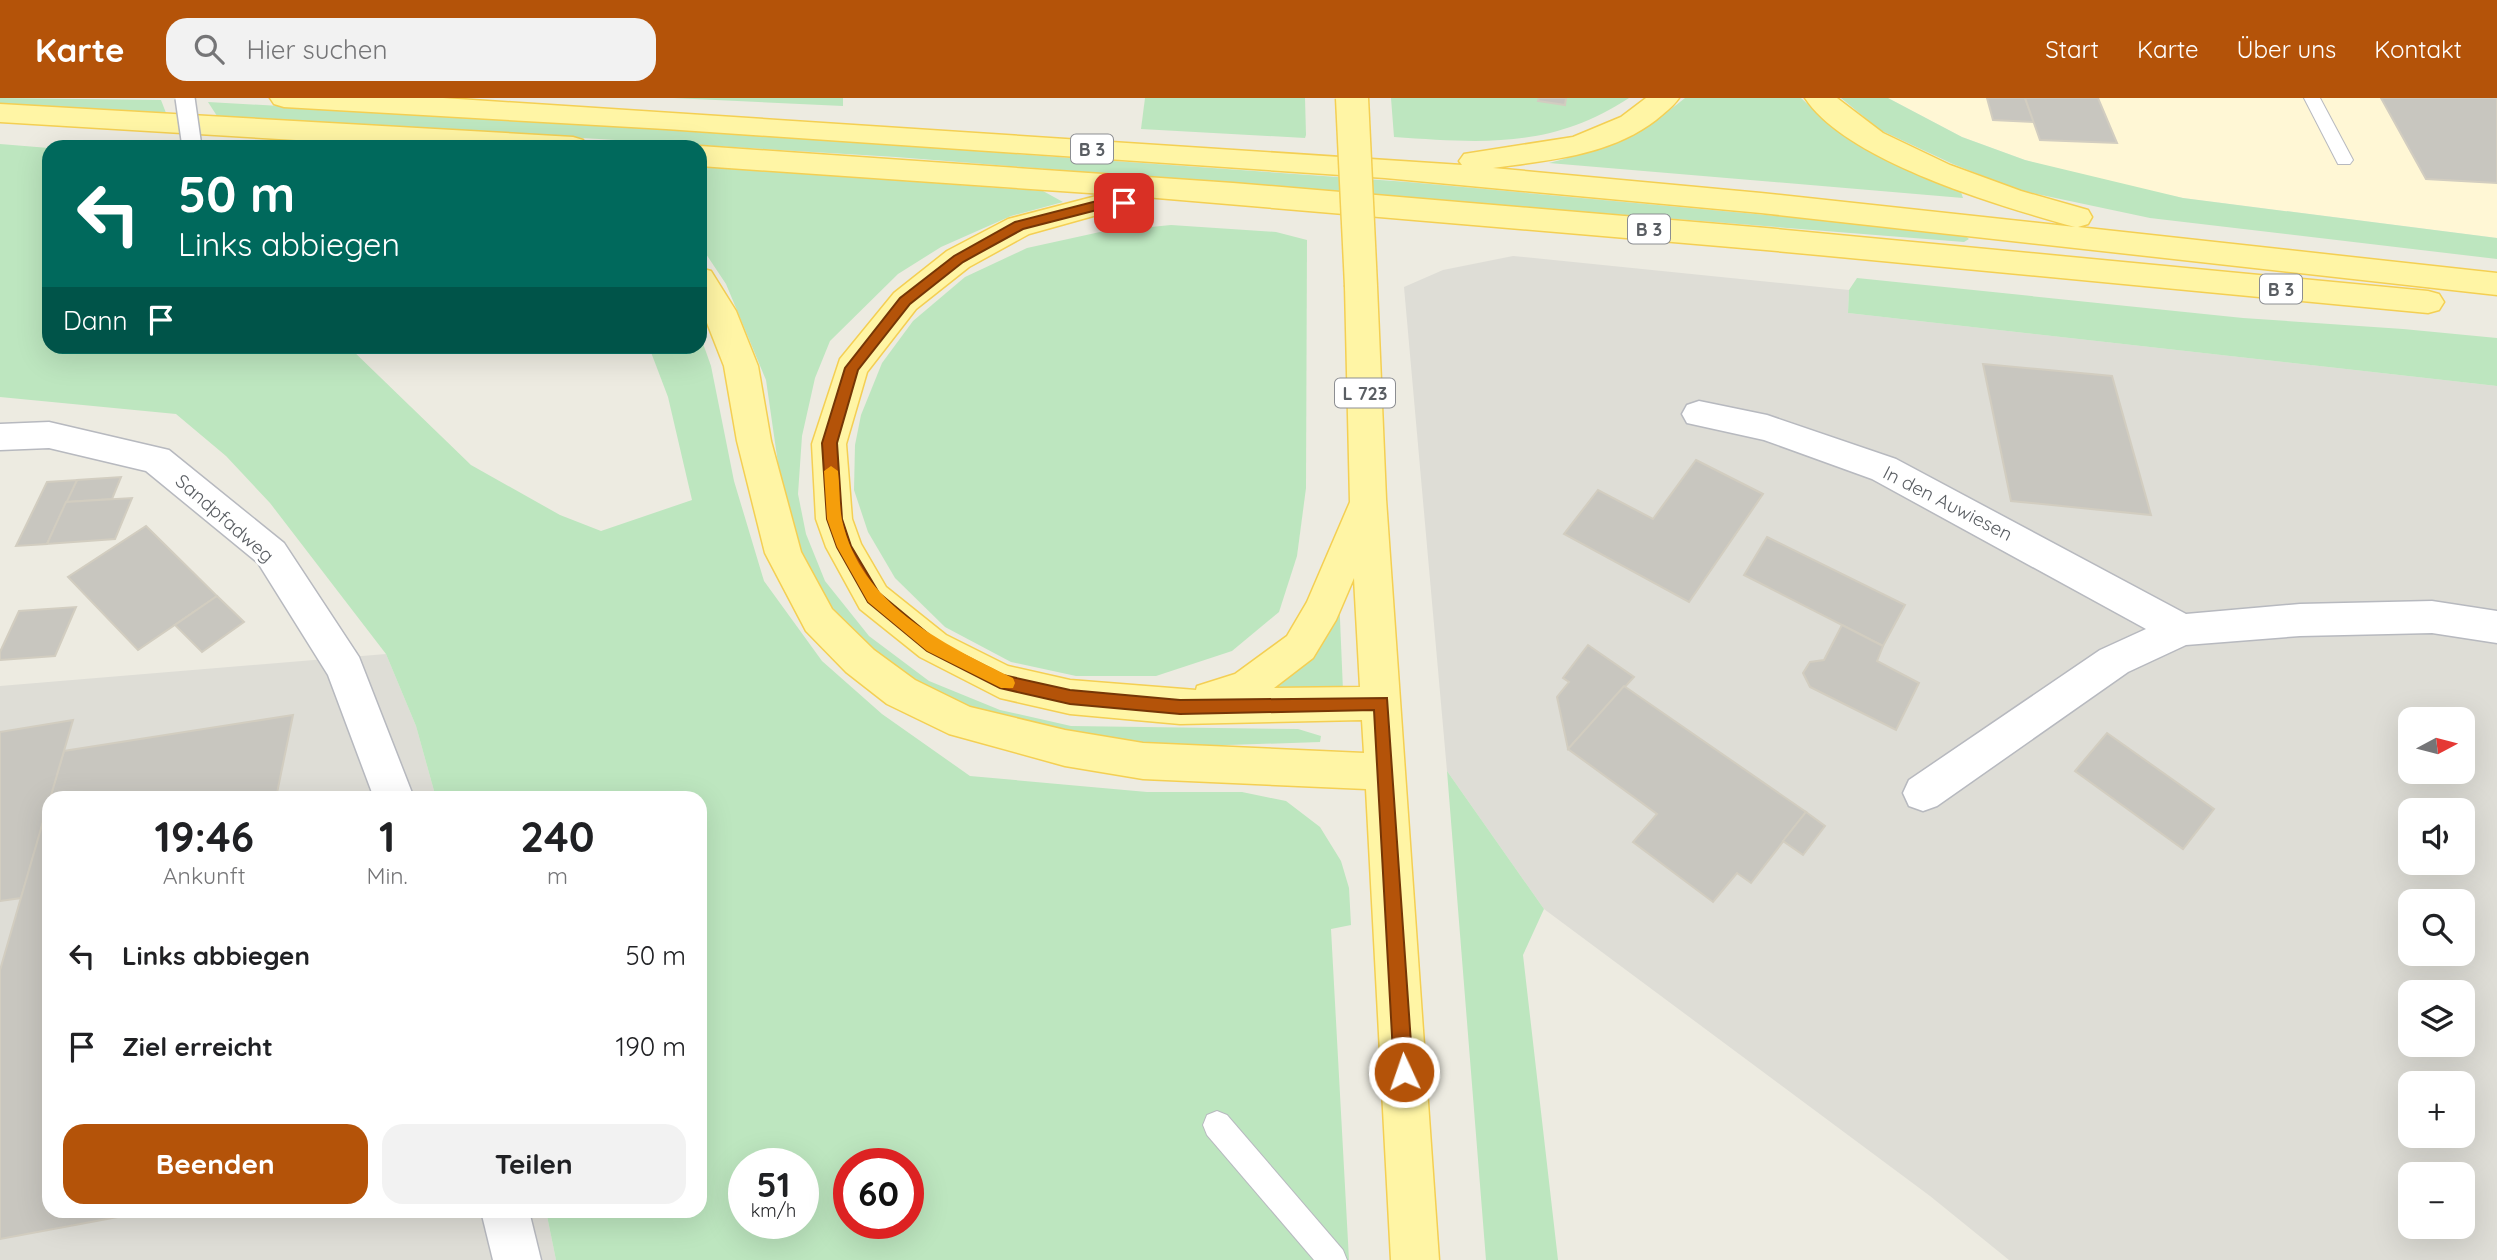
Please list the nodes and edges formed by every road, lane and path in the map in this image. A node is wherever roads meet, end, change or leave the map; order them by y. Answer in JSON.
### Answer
{"nodes":[{"id":1,"x":185,"y":98,"type":"edge"},
{"id":2,"x":285,"y":98,"type":"edge"},
{"id":3,"x":1352,"y":98,"type":"edge"},
{"id":4,"x":1665,"y":98,"type":"edge"},
{"id":5,"x":1819,"y":98,"type":"edge"},
{"id":6,"x":2312,"y":98,"type":"edge"},
{"id":7,"x":0,"y":113,"type":"edge"},
{"id":8,"x":370,"y":133,"type":"junction"},
{"id":9,"x":191,"y":140,"type":"edge"},
{"id":10,"x":402,"y":140,"type":"edge"},
{"id":11,"x":472,"y":140,"type":"edge"},
{"id":12,"x":707,"y":156,"type":"edge"},
{"id":13,"x":2344,"y":160,"type":"dead end"},
{"id":14,"x":1385,"y":168,"type":"junction"},
{"id":15,"x":1233,"y":193,"type":"junction"},
{"id":16,"x":2154,"y":245,"type":"junction"},
{"id":17,"x":2497,"y":284,"type":"edge"},
{"id":18,"x":707,"y":290,"type":"edge"},
{"id":19,"x":2497,"y":309,"type":"edge"},
{"id":20,"x":1699,"y":414,"type":"dead end"},
{"id":21,"x":0,"y":437,"type":"edge"},
{"id":22,"x":1368,"y":499,"type":"junction"},
{"id":23,"x":2497,"y":627,"type":"edge"},
{"id":24,"x":2182,"y":630,"type":"junction"},
{"id":25,"x":1381,"y":703,"type":"junction"},
{"id":26,"x":1180,"y":707,"type":"junction"},
{"id":27,"x":1385,"y":772,"type":"junction"},
{"id":28,"x":391,"y":791,"type":"edge"},
{"id":29,"x":1923,"y":793,"type":"dead end"},
{"id":30,"x":1217,"y":1125,"type":"dead end"},
{"id":31,"x":507,"y":1218,"type":"edge"},
{"id":32,"x":517,"y":1260,"type":"edge"},
{"id":33,"x":1333,"y":1260,"type":"edge"},
{"id":34,"x":1415,"y":1260,"type":"edge"}],
"edges":[{"from":1,"to":9,"type":"lane","bridge":true},
{"from":2,"to":14,"type":"main road","number":"B 3"},
{"from":3,"to":22,"type":"main road","number":"L 723","bridge":true},
{"from":4,"to":14,"type":"main road"},
{"from":5,"to":16,"type":"main road"},
{"from":6,"to":13,"type":"lane"},
{"from":7,"to":8,"type":"main road"},
{"from":8,"to":10,"type":"main road"},
{"from":8,"to":11,"type":"main road"},
{"from":12,"to":15,"type":"main road","number":"B 3"},
{"from":14,"to":16,"type":"main road","number":"B 3"},
{"from":15,"to":19,"type":"main road","number":"B 3"},
{"from":15,"to":26,"type":"main road"},
{"from":16,"to":17,"type":"main road","number":"B 3"},
{"from":18,"to":27,"type":"main road"},
{"from":20,"to":24,"type":"street","name":"In den Auwiesen"},
{"from":21,"to":28,"type":"street","name":"Sandpfadweg"},
{"from":22,"to":25,"type":"main road","number":"L 723"},
{"from":22,"to":26,"type":"main road"},
{"from":23,"to":24,"type":"street"},
{"from":24,"to":29,"type":"street"},
{"from":25,"to":26,"type":"main road"},
{"from":25,"to":27,"type":"main road","number":"L 723"},
{"from":27,"to":34,"type":"main road","number":"L 723"},
{"from":30,"to":33,"type":"lane"},
{"from":31,"to":32,"type":"street"}]}
